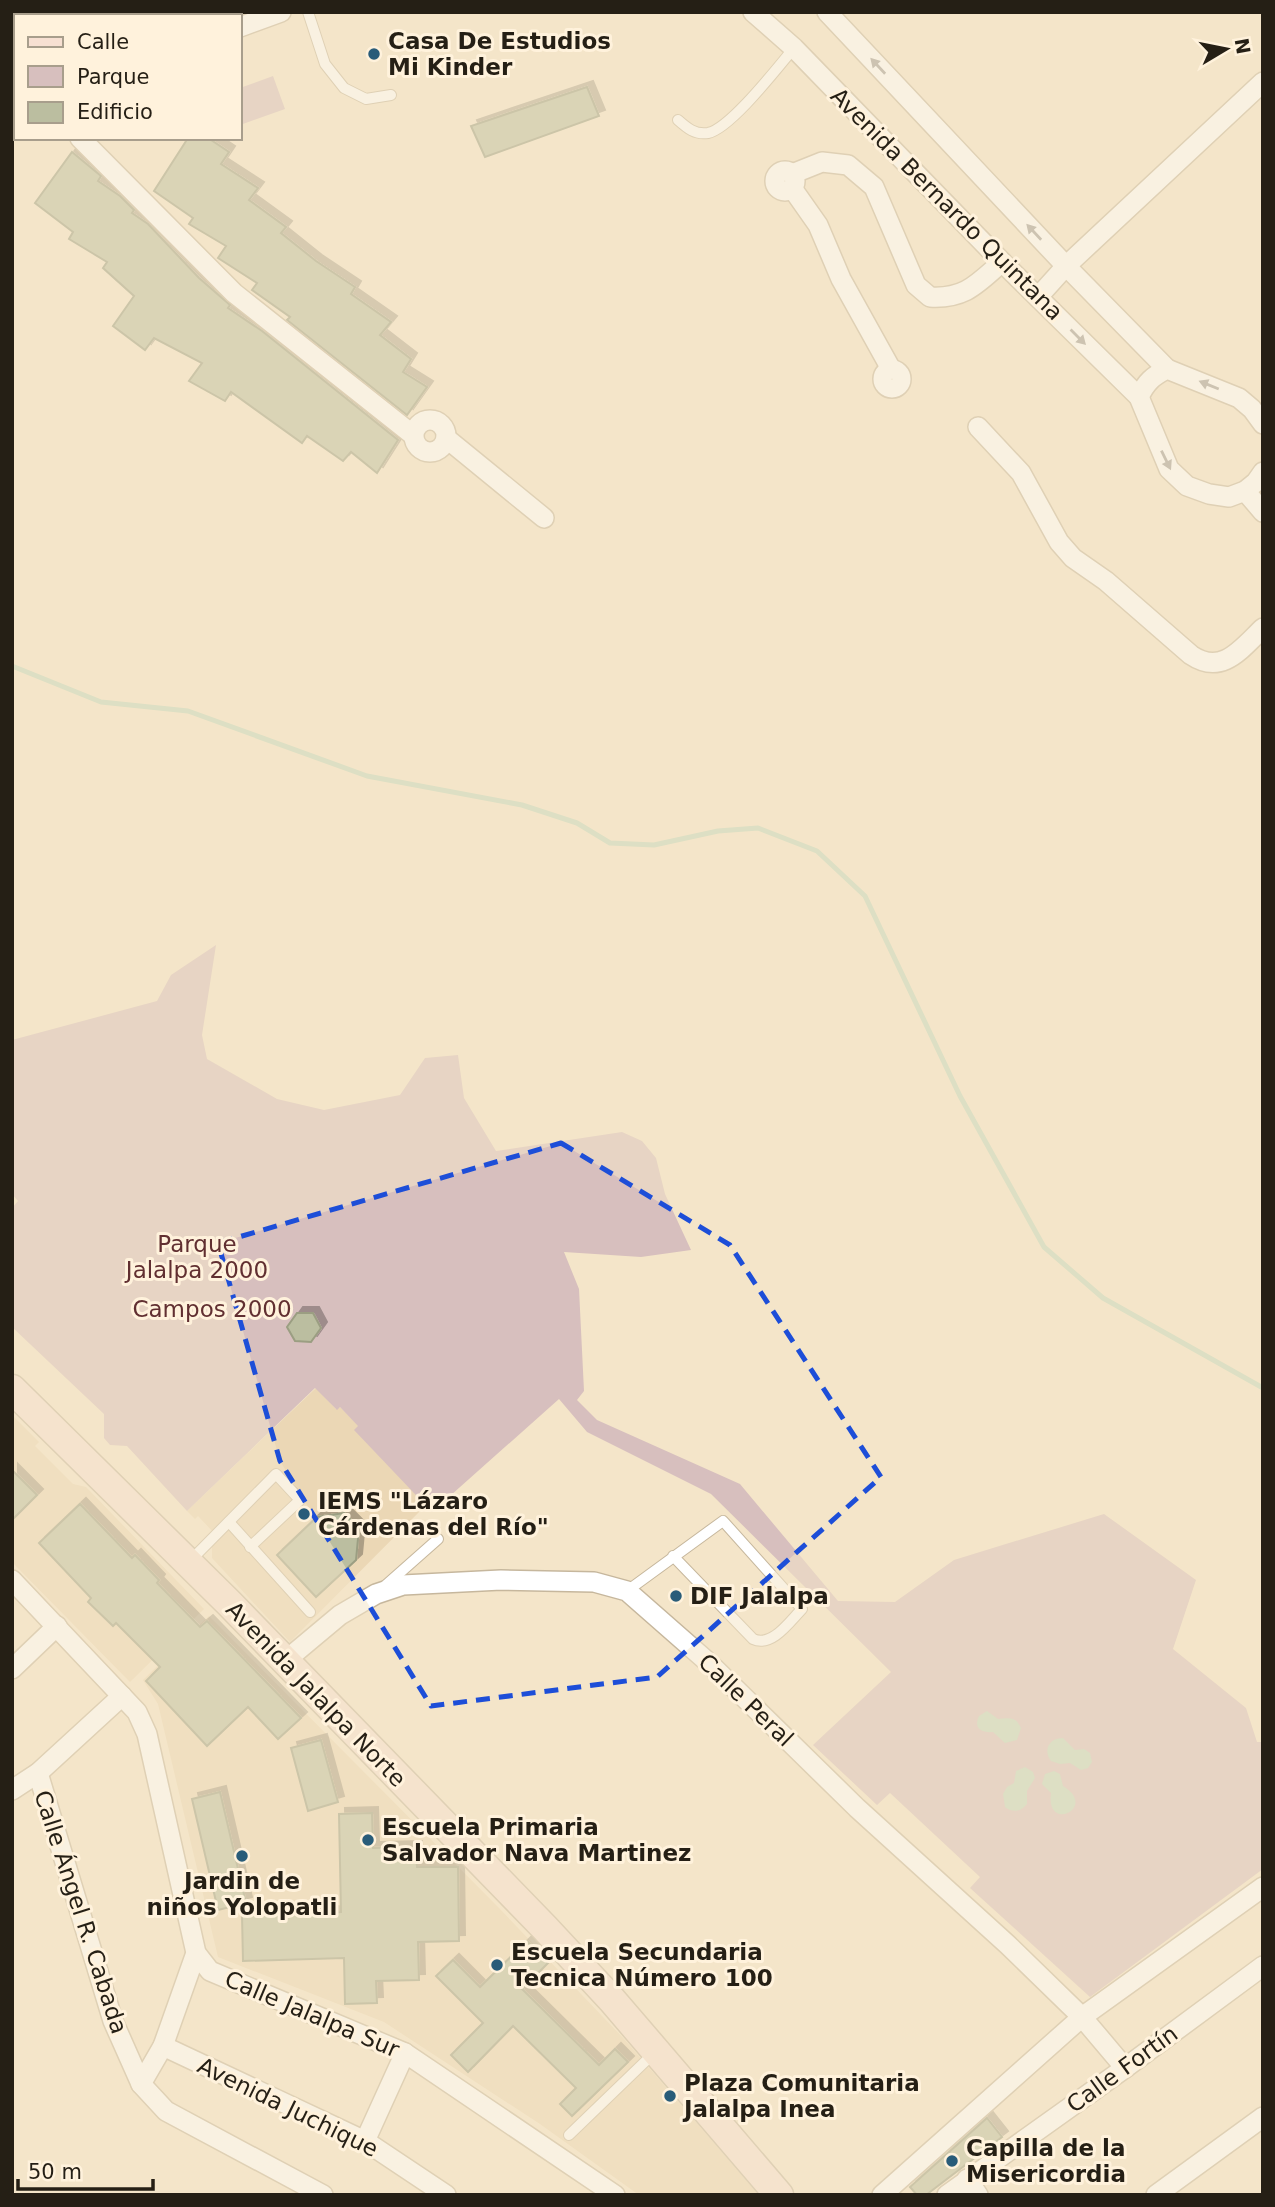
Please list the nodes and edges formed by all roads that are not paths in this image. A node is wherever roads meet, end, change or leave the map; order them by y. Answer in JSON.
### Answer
{"nodes":[{"id":1,"x":281,"y":12,"type":"edge"},
{"id":2,"x":308,"y":12,"type":"edge"},
{"id":3,"x":753,"y":12,"type":"edge"},
{"id":4,"x":827,"y":12,"type":"edge"},
{"id":5,"x":242,"y":26,"type":"edge"},
{"id":6,"x":794,"y":48,"type":"junction"},
{"id":7,"x":1263,"y":82,"type":"edge"},
{"id":8,"x":391,"y":95,"type":"dead end"},
{"id":9,"x":678,"y":120,"type":"dead end"},
{"id":10,"x":82,"y":140,"type":"edge"},
{"id":11,"x":1002,"y":262,"type":"junction"},
{"id":12,"x":1066,"y":266,"type":"junction"},
{"id":13,"x":1038,"y":297,"type":"junction"},
{"id":14,"x":891,"y":369,"type":"dead end"},
{"id":15,"x":1167,"y":369,"type":"junction"},
{"id":16,"x":1139,"y":397,"type":"junction"},
{"id":17,"x":1263,"y":424,"type":"edge"},
{"id":18,"x":978,"y":427,"type":"dead end"},
{"id":19,"x":1263,"y":472,"type":"edge"},
{"id":20,"x":1245,"y":491,"type":"junction"},
{"id":21,"x":1263,"y":512,"type":"edge"},
{"id":22,"x":544,"y":518,"type":"dead end"},
{"id":23,"x":1263,"y":628,"type":"edge"},
{"id":24,"x":12,"y":1389,"type":"edge"},
{"id":25,"x":229,"y":1522,"type":"junction"},
{"id":26,"x":438,"y":1539,"type":"dead end"},
{"id":27,"x":250,"y":1547,"type":"junction"},
{"id":28,"x":673,"y":1556,"type":"junction"},
{"id":29,"x":189,"y":1563,"type":"junction"},
{"id":30,"x":12,"y":1580,"type":"edge"},
{"id":31,"x":627,"y":1591,"type":"junction"},
{"id":32,"x":376,"y":1594,"type":"junction"},
{"id":33,"x":310,"y":1612,"type":"dead end"},
{"id":34,"x":57,"y":1626,"type":"junction"},
{"id":35,"x":285,"y":1661,"type":"junction"},
{"id":36,"x":12,"y":1669,"type":"edge"},
{"id":37,"x":122,"y":1696,"type":"junction"},
{"id":38,"x":38,"y":1773,"type":"junction"},
{"id":39,"x":12,"y":1790,"type":"edge"},
{"id":40,"x":1263,"y":1887,"type":"edge"},
{"id":41,"x":196,"y":1953,"type":"junction"},
{"id":42,"x":1263,"y":1966,"type":"edge"},
{"id":43,"x":1082,"y":2017,"type":"junction"},
{"id":44,"x":163,"y":2046,"type":"junction"},
{"id":45,"x":656,"y":2052,"type":"junction"},
{"id":46,"x":405,"y":2053,"type":"junction"},
{"id":47,"x":1125,"y":2068,"type":"junction"},
{"id":48,"x":141,"y":2084,"type":"junction"},
{"id":49,"x":1263,"y":2118,"type":"edge"},
{"id":50,"x":569,"y":2135,"type":"dead end"},
{"id":51,"x":365,"y":2141,"type":"junction"},
{"id":52,"x":973,"y":2187,"type":"edge"},
{"id":53,"x":323,"y":2195,"type":"edge"},
{"id":54,"x":446,"y":2195,"type":"edge"},
{"id":55,"x":615,"y":2195,"type":"edge"},
{"id":56,"x":779,"y":2195,"type":"edge"},
{"id":57,"x":882,"y":2195,"type":"edge"},
{"id":58,"x":947,"y":2195,"type":"edge"},
{"id":59,"x":1156,"y":2195,"type":"edge"}],
"edges":[{"from":1,"to":5,"type":"street"},
{"from":2,"to":8,"type":"lane"},
{"from":3,"to":6,"type":"street","name":"Avenida Bernardo Quintana"},
{"from":12,"to":4,"type":"street","name":"Avenida Bernardo Quintana","one_way":true},
{"from":6,"to":9,"type":"lane"},
{"from":6,"to":11,"type":"street","name":"Avenida Bernardo Quintana"},
{"from":7,"to":12,"type":"street"},
{"from":10,"to":22,"type":"street"},
{"from":11,"to":13,"type":"street","name":"Avenida Bernardo Quintana"},
{"from":11,"to":14,"type":"street"},
{"from":12,"to":13,"type":"street"},
{"from":12,"to":15,"type":"street","name":"Avenida Bernardo Quintana"},
{"from":13,"to":16,"type":"street","name":"Avenida Bernardo Quintana","one_way":true},
{"from":15,"to":16,"type":"street"},
{"from":17,"to":15,"type":"street","name":"Avenida Bernardo Quintana","one_way":true},
{"from":16,"to":20,"type":"street","name":"Avenida Bernardo Quintana","one_way":true},
{"from":18,"to":23,"type":"street"},
{"from":19,"to":20,"type":"street"},
{"from":20,"to":21,"type":"street"},
{"from":24,"to":29,"type":"street","name":"Avenida Jalalpa Norte"},
{"from":25,"to":27,"type":"lane"},
{"from":25,"to":27,"type":"lane"},
{"from":25,"to":29,"type":"lane"},
{"from":26,"to":32,"type":"lane"},
{"from":27,"to":33,"type":"lane"},
{"from":28,"to":28,"type":"lane"},
{"from":28,"to":31,"type":"lane"},
{"from":29,"to":35,"type":"street","name":"Avenida Jalalpa Norte"},
{"from":30,"to":34,"type":"street"},
{"from":31,"to":32,"type":"street","name":"Calle Peral"},
{"from":31,"to":43,"type":"street","name":"Calle Peral"},
{"from":32,"to":35,"type":"street","name":"Calle Peral"},
{"from":34,"to":36,"type":"street"},
{"from":34,"to":37,"type":"street"},
{"from":35,"to":45,"type":"street","name":"Avenida Jalalpa Norte"},
{"from":37,"to":38,"type":"street"},
{"from":37,"to":41,"type":"street"},
{"from":38,"to":39,"type":"street"},
{"from":38,"to":48,"type":"street","name":"Calle Ángel R. Cabada"},
{"from":40,"to":43,"type":"street"},
{"from":41,"to":44,"type":"street"},
{"from":41,"to":46,"type":"street","name":"Calle Jalalpa Sur"},
{"from":42,"to":47,"type":"street","name":"Calle Fortín"},
{"from":43,"to":47,"type":"street","name":"Calle Peral"},
{"from":43,"to":57,"type":"street"},
{"from":44,"to":48,"type":"street"},
{"from":44,"to":51,"type":"street","name":"Avenida Juchique"},
{"from":45,"to":50,"type":"lane"},
{"from":45,"to":56,"type":"street","name":"Avenida Jalalpa Norte"},
{"from":46,"to":51,"type":"street"},
{"from":46,"to":55,"type":"street","name":"Calle Jalalpa Sur"},
{"from":47,"to":52,"type":"street","name":"Calle Fortín"},
{"from":48,"to":53,"type":"street","name":"Calle Ángel R. Cabada"},
{"from":49,"to":59,"type":"street"},
{"from":51,"to":54,"type":"street","name":"Avenida Juchique"},
{"from":52,"to":58,"type":"street","name":"Calle Fortín"}]}
